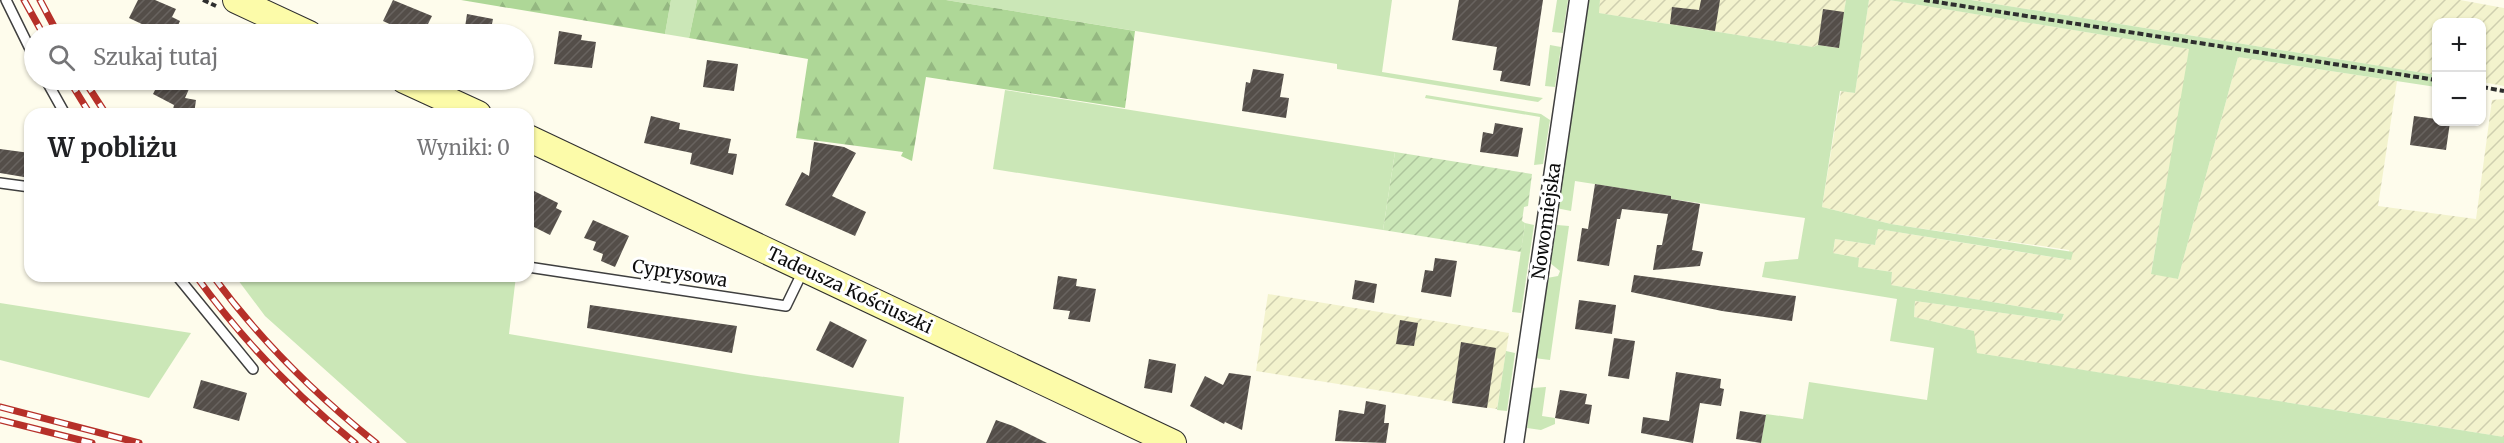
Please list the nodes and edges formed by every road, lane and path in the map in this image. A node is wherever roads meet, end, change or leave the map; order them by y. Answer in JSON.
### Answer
{"nodes":[{"id":1,"x":6,"y":0,"type":"edge"},
{"id":2,"x":236,"y":0,"type":"edge"},
{"id":3,"x":1579,"y":0,"type":"edge"},
{"id":4,"x":1924,"y":0,"type":"edge"},
{"id":5,"x":288,"y":24,"type":"edge"},
{"id":6,"x":24,"y":37,"type":"edge"},
{"id":7,"x":2432,"y":79,"type":"edge"},
{"id":8,"x":2486,"y":88,"type":"edge"},
{"id":9,"x":52,"y":90,"type":"edge"},
{"id":10,"x":426,"y":90,"type":"edge"},
{"id":11,"x":2504,"y":91,"type":"edge"},
{"id":12,"x":62,"y":108,"type":"edge"},
{"id":13,"x":464,"y":108,"type":"edge"},
{"id":14,"x":534,"y":141,"type":"edge"},
{"id":15,"x":0,"y":183,"type":"edge"},
{"id":16,"x":24,"y":186,"type":"edge"},
{"id":17,"x":534,"y":268,"type":"edge"},
{"id":18,"x":804,"y":268,"type":"junction"},
{"id":19,"x":182,"y":282,"type":"edge"},
{"id":20,"x":253,"y":369,"type":"dead end"},
{"id":21,"x":1173,"y":443,"type":"edge"},
{"id":22,"x":1514,"y":443,"type":"edge"}],
"edges":[{"from":1,"to":6,"type":"lane"},
{"from":2,"to":5,"type":"street"},
{"from":3,"to":22,"type":"street","name":"Nowomiejska"},
{"from":4,"to":7,"type":"path"},
{"from":8,"to":11,"type":"path"},
{"from":9,"to":12,"type":"lane"},
{"from":10,"to":13,"type":"street"},
{"from":14,"to":18,"type":"street","name":"Tadeusza Kościuszki"},
{"from":15,"to":16,"type":"lane"},
{"from":17,"to":18,"type":"lane","name":"Cyprysowa"},
{"from":18,"to":21,"type":"street","name":"Tadeusza Kościuszki"},
{"from":19,"to":20,"type":"lane"}]}
